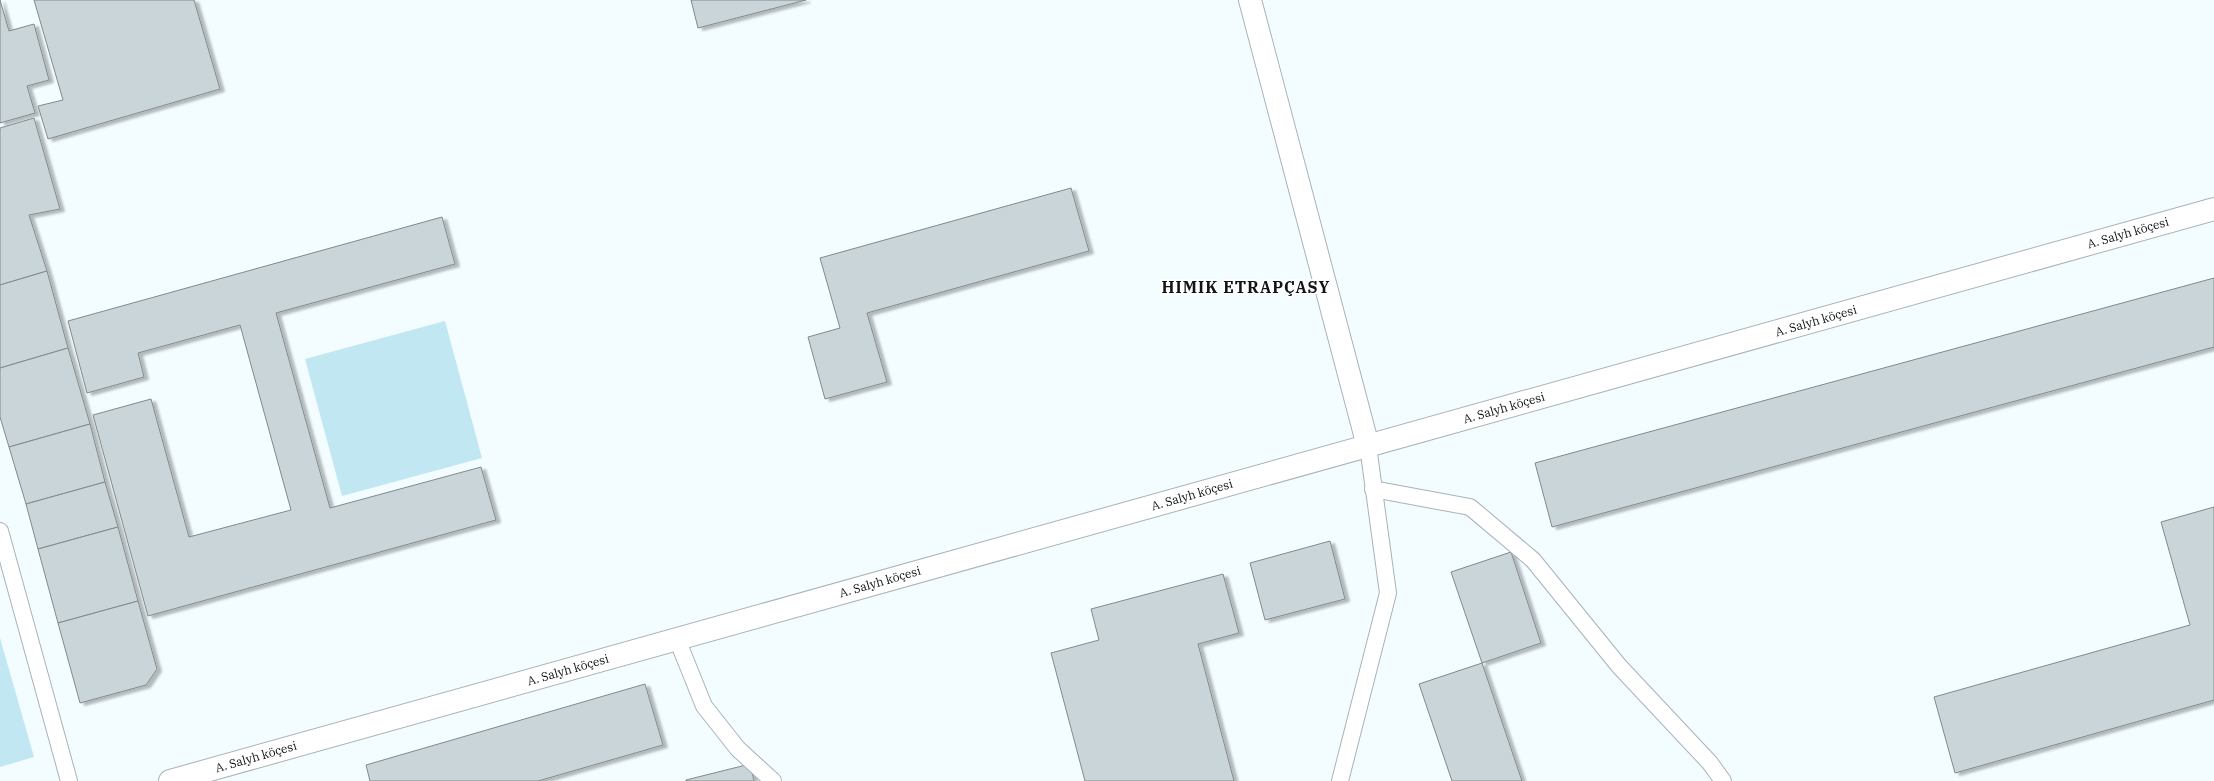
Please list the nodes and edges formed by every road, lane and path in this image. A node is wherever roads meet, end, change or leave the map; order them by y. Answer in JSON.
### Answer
{"nodes":[{"id":1,"x":1250,"y":0,"type":"edge"},
{"id":2,"x":2214,"y":209,"type":"edge"},
{"id":3,"x":1368,"y":446,"type":"junction"},
{"id":4,"x":1374,"y":489,"type":"junction"},
{"id":5,"x":0,"y":531,"type":"edge"},
{"id":6,"x":677,"y":639,"type":"junction"},
{"id":7,"x":69,"y":781,"type":"edge"},
{"id":8,"x":170,"y":781,"type":"edge"},
{"id":9,"x":773,"y":781,"type":"edge"},
{"id":10,"x":1340,"y":781,"type":"edge"},
{"id":11,"x":1723,"y":781,"type":"edge"}],
"edges":[{"from":1,"to":3,"type":"street"},
{"from":2,"to":3,"type":"street","name":"A. Salyh köçesi"},
{"from":3,"to":4,"type":"lane"},
{"from":3,"to":6,"type":"street","name":"A. Salyh köçesi"},
{"from":4,"to":10,"type":"lane"},
{"from":4,"to":11,"type":"lane"},
{"from":5,"to":7,"type":"lane"},
{"from":6,"to":8,"type":"street","name":"A. Salyh köçesi"},
{"from":6,"to":9,"type":"lane"}]}
